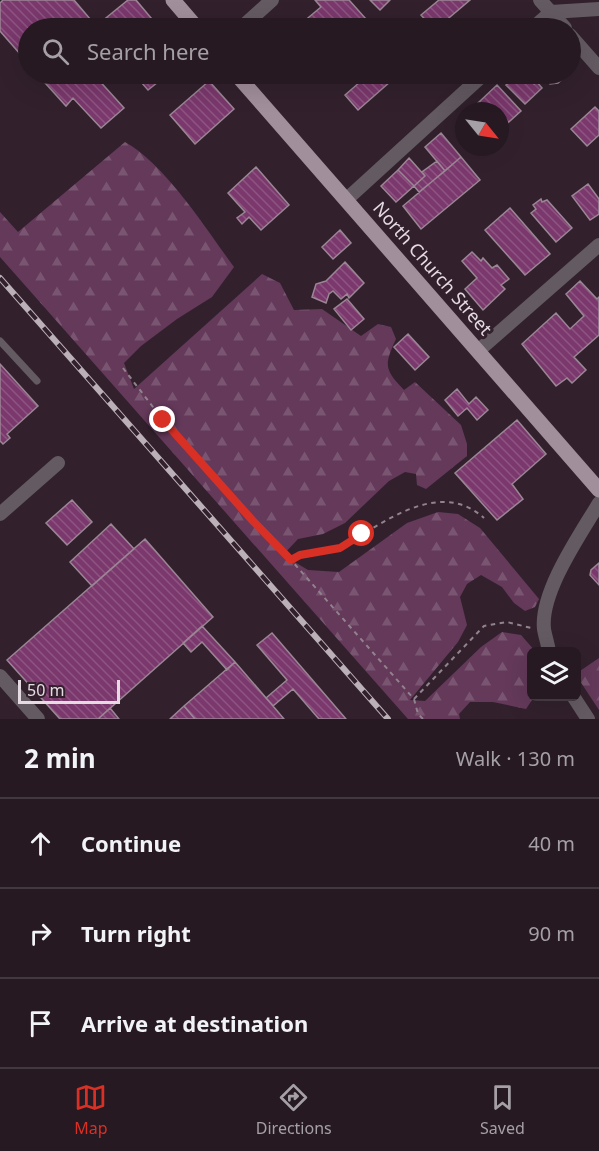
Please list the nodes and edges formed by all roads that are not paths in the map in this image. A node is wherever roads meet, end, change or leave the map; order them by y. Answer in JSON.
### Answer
{"nodes":[{"id":1,"x":172,"y":0,"type":"edge"},
{"id":2,"x":272,"y":0,"type":"edge"},
{"id":3,"x":540,"y":0,"type":"edge"},
{"id":4,"x":599,"y":9,"type":"edge"},
{"id":5,"x":551,"y":12,"type":"junction"},
{"id":6,"x":188,"y":18,"type":"edge"},
{"id":7,"x":252,"y":18,"type":"edge"},
{"id":8,"x":544,"y":18,"type":"edge"},
{"id":9,"x":556,"y":18,"type":"edge"},
{"id":10,"x":581,"y":48,"type":"edge"},
{"id":11,"x":599,"y":68,"type":"edge"},
{"id":12,"x":245,"y":84,"type":"edge"},
{"id":13,"x":473,"y":84,"type":"edge"},
{"id":14,"x":347,"y":199,"type":"junction"},
{"id":15,"x":599,"y":244,"type":"edge"},
{"id":16,"x":0,"y":341,"type":"edge"},
{"id":17,"x":478,"y":351,"type":"junction"},
{"id":18,"x":37,"y":381,"type":"dead end"},
{"id":19,"x":58,"y":463,"type":"dead end"},
{"id":20,"x":599,"y":490,"type":"edge"},
{"id":21,"x":599,"y":503,"type":"edge"},
{"id":22,"x":0,"y":514,"type":"edge"},
{"id":23,"x":548,"y":647,"type":"edge"},
{"id":24,"x":0,"y":676,"type":"edge"},
{"id":25,"x":576,"y":701,"type":"edge"},
{"id":26,"x":38,"y":719,"type":"edge"},
{"id":27,"x":588,"y":719,"type":"edge"}],
"edges":[{"from":1,"to":6,"type":"main road"},
{"from":2,"to":7,"type":"street"},
{"from":3,"to":5,"type":"street"},
{"from":4,"to":5,"type":"street"},
{"from":5,"to":8,"type":"street"},
{"from":5,"to":9,"type":"street"},
{"from":10,"to":11,"type":"street"},
{"from":12,"to":14,"type":"main road","name":"North Church Street"},
{"from":13,"to":14,"type":"street"},
{"from":14,"to":17,"type":"main road","name":"North Church Street"},
{"from":15,"to":17,"type":"street"},
{"from":16,"to":18,"type":"lane"},
{"from":17,"to":20,"type":"main road","name":"North Church Street"},
{"from":19,"to":22,"type":"street"},
{"from":21,"to":23,"type":"street"},
{"from":24,"to":26,"type":"street"},
{"from":25,"to":27,"type":"street"}]}
